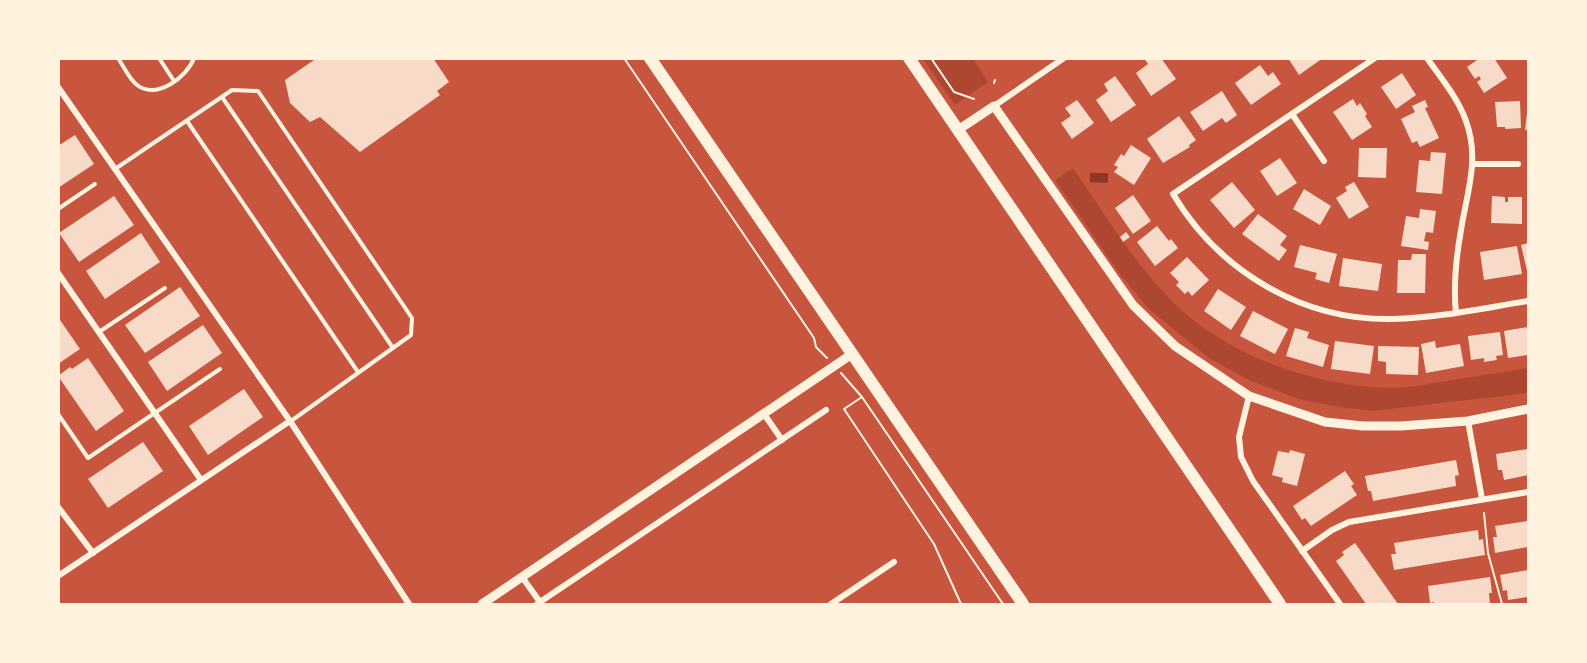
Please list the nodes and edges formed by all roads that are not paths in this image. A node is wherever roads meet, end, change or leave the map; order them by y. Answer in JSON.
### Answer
{"nodes":[{"id":1,"x":118,"y":58,"type":"edge"},
{"id":2,"x":159,"y":58,"type":"edge"},
{"id":3,"x":194,"y":58,"type":"edge"},
{"id":4,"x":650,"y":58,"type":"edge"},
{"id":5,"x":909,"y":58,"type":"edge"},
{"id":6,"x":1064,"y":58,"type":"edge"},
{"id":7,"x":1375,"y":58,"type":"edge"},
{"id":8,"x":1427,"y":58,"type":"edge"},
{"id":9,"x":174,"y":81,"type":"junction"},
{"id":10,"x":58,"y":87,"type":"edge"},
{"id":11,"x":222,"y":97,"type":"junction"},
{"id":12,"x":994,"y":106,"type":"junction"},
{"id":13,"x":1292,"y":114,"type":"junction"},
{"id":14,"x":187,"y":121,"type":"junction"},
{"id":15,"x":958,"y":130,"type":"junction"},
{"id":16,"x":1324,"y":162,"type":"dead end"},
{"id":17,"x":1473,"y":164,"type":"junction"},
{"id":18,"x":1518,"y":164,"type":"dead end"},
{"id":19,"x":115,"y":169,"type":"junction"},
{"id":20,"x":95,"y":184,"type":"dead end"},
{"id":21,"x":58,"y":209,"type":"edge"},
{"id":22,"x":58,"y":273,"type":"edge"},
{"id":23,"x":165,"y":288,"type":"dead end"},
{"id":24,"x":1528,"y":300,"type":"edge"},
{"id":25,"x":1456,"y":313,"type":"junction"},
{"id":26,"x":99,"y":332,"type":"junction"},
{"id":27,"x":393,"y":348,"type":"junction"},
{"id":28,"x":852,"y":354,"type":"junction"},
{"id":29,"x":220,"y":369,"type":"dead end"},
{"id":30,"x":358,"y":372,"type":"junction"},
{"id":31,"x":1248,"y":396,"type":"junction"},
{"id":32,"x":1528,"y":409,"type":"edge"},
{"id":33,"x":826,"y":410,"type":"dead end"},
{"id":34,"x":155,"y":413,"type":"junction"},
{"id":35,"x":58,"y":414,"type":"edge"},
{"id":36,"x":764,"y":414,"type":"junction"},
{"id":37,"x":1468,"y":421,"type":"junction"},
{"id":38,"x":290,"y":422,"type":"junction"},
{"id":39,"x":782,"y":440,"type":"junction"},
{"id":40,"x":201,"y":480,"type":"junction"},
{"id":41,"x":1528,"y":492,"type":"edge"},
{"id":42,"x":1482,"y":499,"type":"junction"},
{"id":43,"x":58,"y":507,"type":"edge"},
{"id":44,"x":1302,"y":551,"type":"junction"},
{"id":45,"x":93,"y":553,"type":"junction"},
{"id":46,"x":894,"y":562,"type":"dead end"},
{"id":47,"x":58,"y":576,"type":"edge"},
{"id":48,"x":522,"y":577,"type":"junction"},
{"id":49,"x":538,"y":603,"type":"edge"},
{"id":50,"x":409,"y":604,"type":"edge"},
{"id":51,"x":482,"y":604,"type":"edge"},
{"id":52,"x":831,"y":604,"type":"edge"},
{"id":53,"x":1023,"y":604,"type":"edge"},
{"id":54,"x":1280,"y":604,"type":"edge"},
{"id":55,"x":1340,"y":604,"type":"edge"}],
"edges":[{"from":1,"to":9,"type":"lane"},
{"from":2,"to":9,"type":"lane"},
{"from":3,"to":9,"type":"lane"},
{"from":4,"to":28,"type":"highway"},
{"from":5,"to":15,"type":"highway"},
{"from":6,"to":12,"type":"street"},
{"from":7,"to":13,"type":"street"},
{"from":8,"to":17,"type":"street"},
{"from":10,"to":19,"type":"street"},
{"from":11,"to":14,"type":"lane"},
{"from":11,"to":27,"type":"lane"},
{"from":11,"to":27,"type":"lane"},
{"from":12,"to":15,"type":"street"},
{"from":12,"to":31,"type":"street"},
{"from":13,"to":16,"type":"street"},
{"from":13,"to":25,"type":"street"},
{"from":14,"to":19,"type":"lane"},
{"from":14,"to":30,"type":"lane"},
{"from":15,"to":54,"type":"highway"},
{"from":17,"to":18,"type":"street"},
{"from":17,"to":25,"type":"street"},
{"from":19,"to":38,"type":"street"},
{"from":20,"to":21,"type":"lane"},
{"from":22,"to":26,"type":"street"},
{"from":23,"to":26,"type":"lane"},
{"from":24,"to":25,"type":"street"},
{"from":26,"to":34,"type":"street"},
{"from":27,"to":30,"type":"lane"},
{"from":28,"to":36,"type":"street"},
{"from":28,"to":53,"type":"highway"},
{"from":29,"to":34,"type":"lane"},
{"from":30,"to":38,"type":"lane"},
{"from":31,"to":37,"type":"street"},
{"from":31,"to":44,"type":"street"},
{"from":32,"to":37,"type":"street"},
{"from":33,"to":39,"type":"street"},
{"from":34,"to":35,"type":"lane"},
{"from":34,"to":40,"type":"street"},
{"from":36,"to":39,"type":"street"},
{"from":36,"to":48,"type":"street"},
{"from":37,"to":42,"type":"street"},
{"from":38,"to":40,"type":"street"},
{"from":38,"to":50,"type":"street"},
{"from":39,"to":49,"type":"street"},
{"from":40,"to":45,"type":"street"},
{"from":41,"to":42,"type":"street"},
{"from":42,"to":44,"type":"street"},
{"from":43,"to":45,"type":"street"},
{"from":44,"to":55,"type":"street"},
{"from":45,"to":47,"type":"street"},
{"from":46,"to":52,"type":"street"},
{"from":48,"to":49,"type":"street"},
{"from":48,"to":51,"type":"street"}]}
